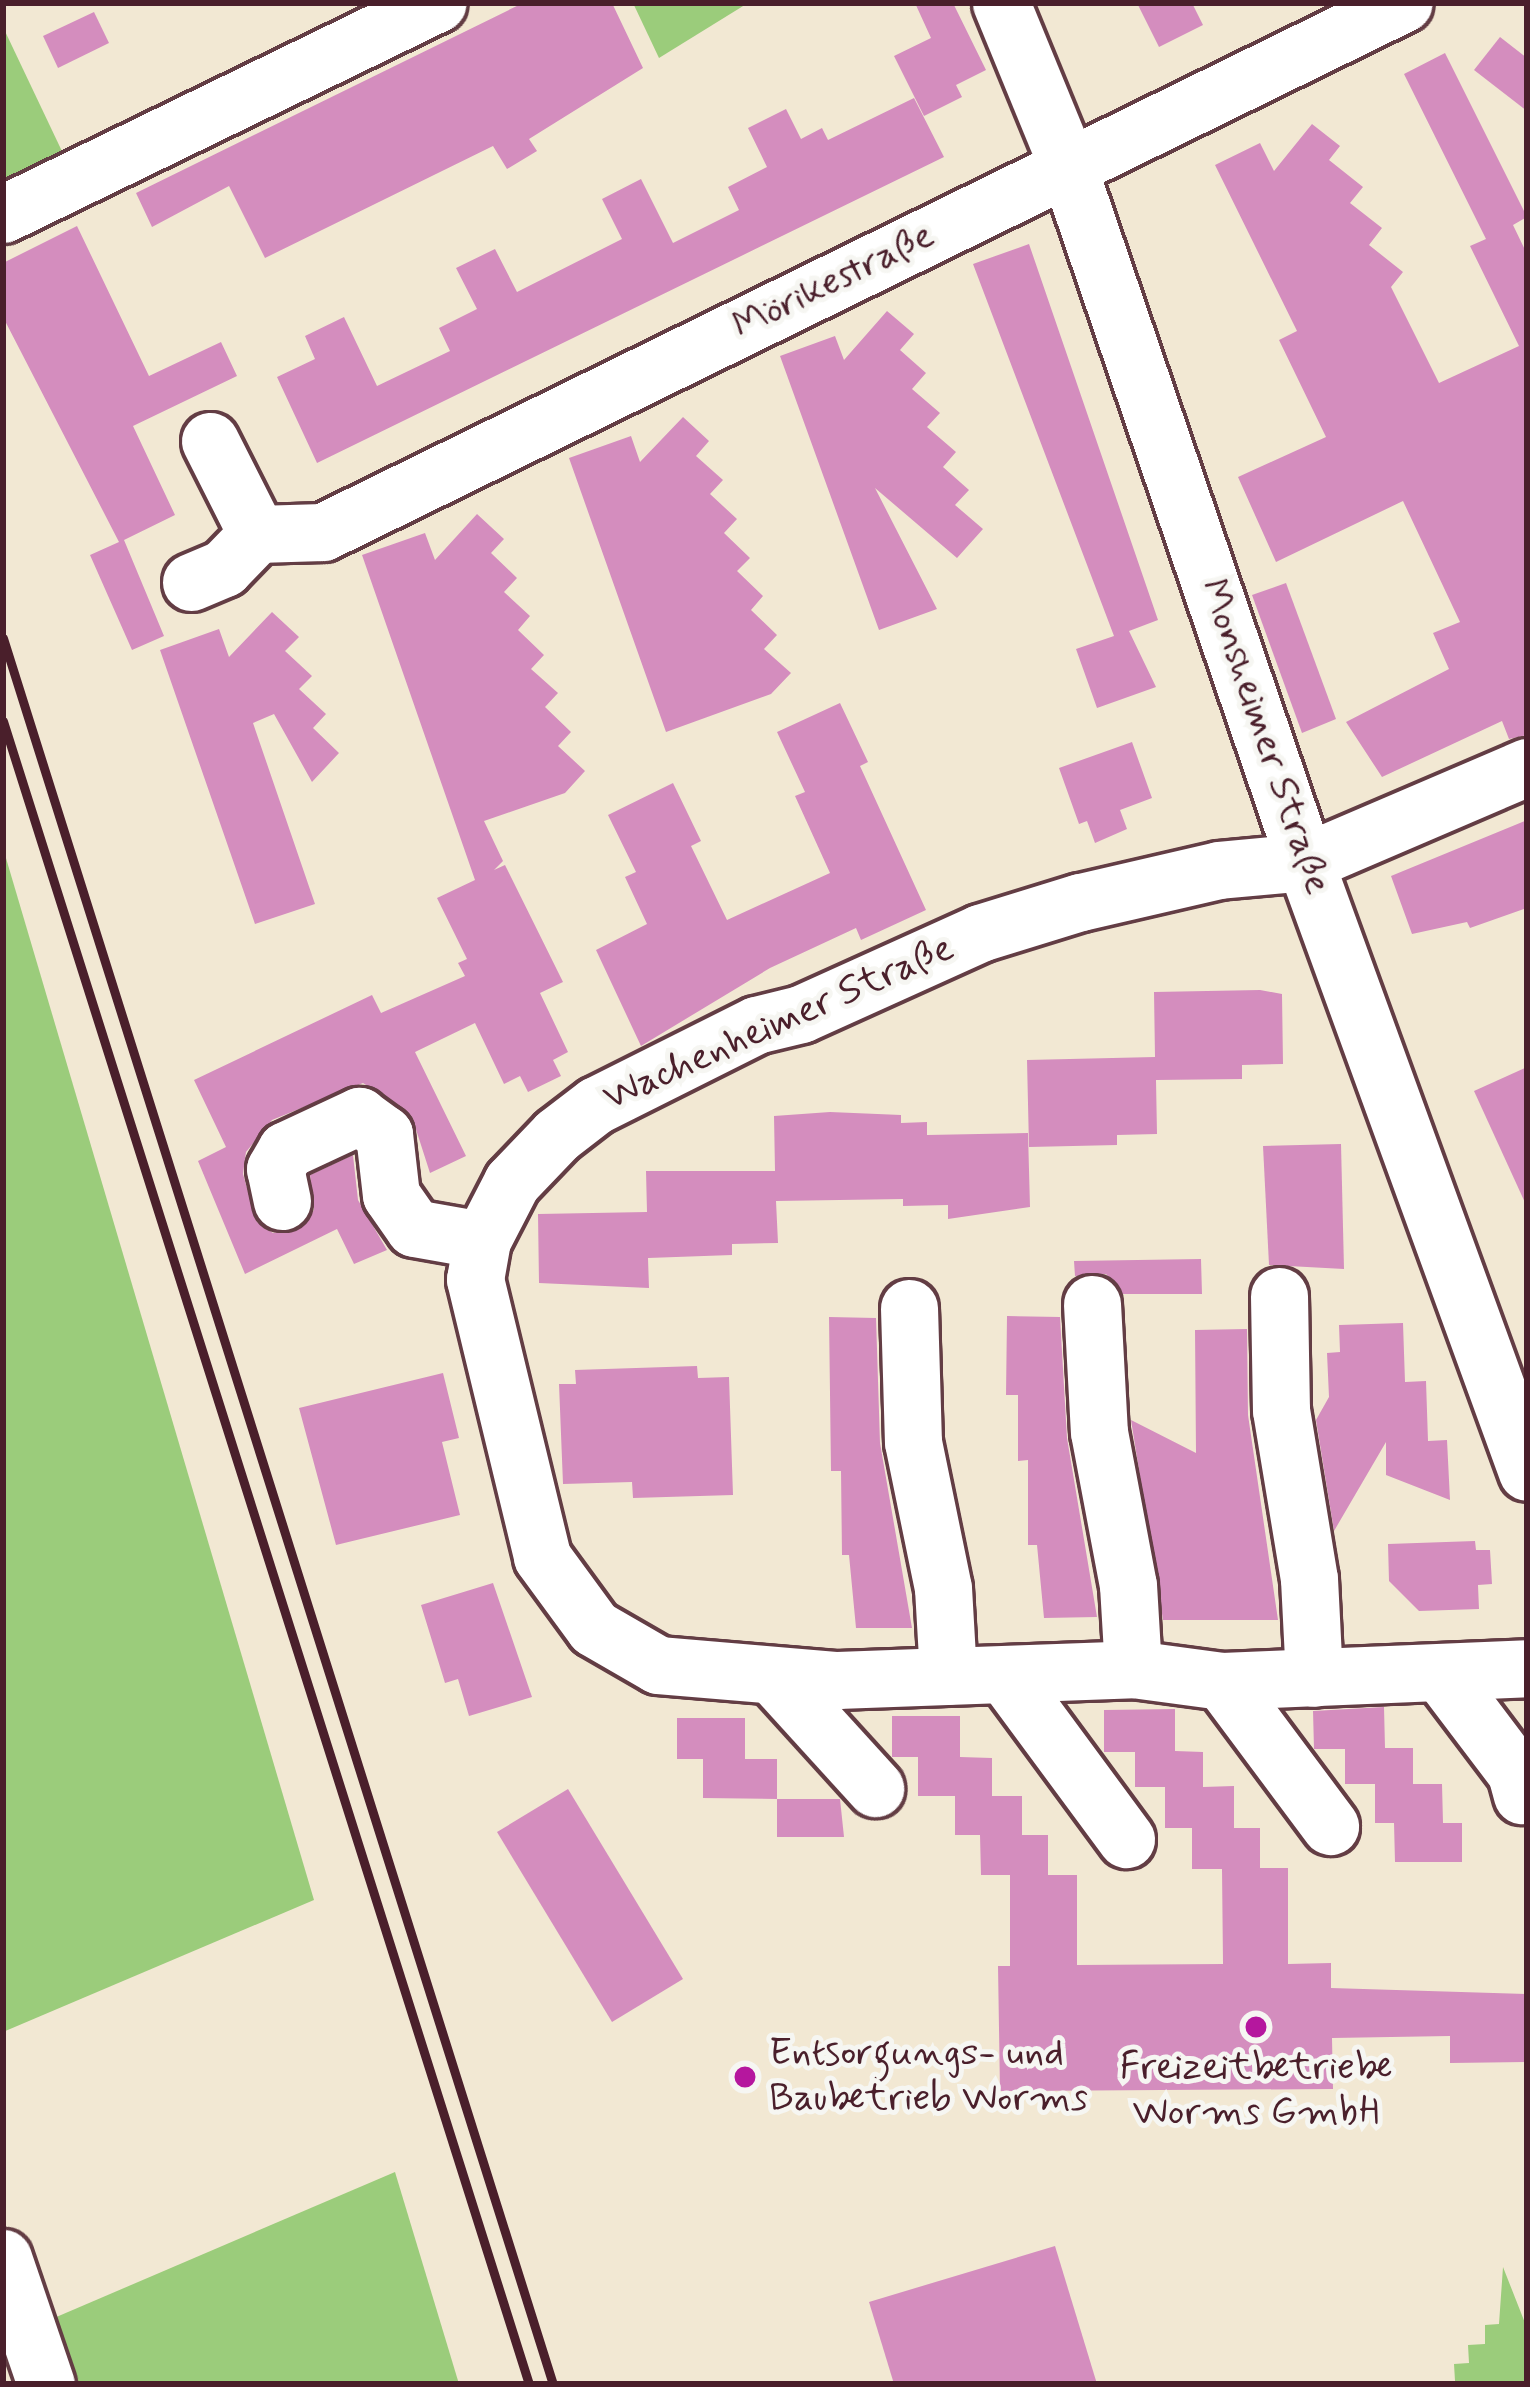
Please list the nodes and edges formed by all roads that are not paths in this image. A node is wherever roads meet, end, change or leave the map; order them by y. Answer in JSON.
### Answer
{"nodes":[{"id":1,"x":437,"y":3,"type":"edge"},
{"id":2,"x":1000,"y":3,"type":"edge"},
{"id":3,"x":1403,"y":3,"type":"edge"},
{"id":4,"x":1067,"y":164,"type":"junction"},
{"id":5,"x":3,"y":214,"type":"edge"},
{"id":6,"x":210,"y":441,"type":"dead end"},
{"id":7,"x":257,"y":535,"type":"junction"},
{"id":8,"x":191,"y":582,"type":"dead end"},
{"id":9,"x":1527,"y":767,"type":"edge"},
{"id":10,"x":1305,"y":862,"type":"junction"},
{"id":11,"x":282,"y":1201,"type":"dead end"},
{"id":12,"x":482,"y":1240,"type":"junction"},
{"id":13,"x":1279,"y":1296,"type":"dead end"},
{"id":14,"x":1092,"y":1304,"type":"dead end"},
{"id":15,"x":909,"y":1308,"type":"dead end"},
{"id":16,"x":1527,"y":1472,"type":"edge"},
{"id":17,"x":1527,"y":1668,"type":"edge"},
{"id":18,"x":1132,"y":1669,"type":"junction"},
{"id":19,"x":1005,"y":1675,"type":"junction"},
{"id":20,"x":948,"y":1676,"type":"junction"},
{"id":21,"x":1442,"y":1676,"type":"junction"},
{"id":22,"x":775,"y":1678,"type":"junction"},
{"id":23,"x":1314,"y":1678,"type":"junction"},
{"id":24,"x":1222,"y":1681,"type":"junction"},
{"id":25,"x":875,"y":1788,"type":"dead end"},
{"id":26,"x":1522,"y":1795,"type":"dead end"},
{"id":27,"x":1330,"y":1826,"type":"dead end"},
{"id":28,"x":1126,"y":1839,"type":"dead end"},
{"id":29,"x":3,"y":2258,"type":"edge"},
{"id":30,"x":46,"y":2384,"type":"edge"}],
"edges":[{"from":1,"to":5,"type":"street"},
{"from":2,"to":4,"type":"street","name":"Monsheimer Straße"},
{"from":3,"to":4,"type":"street","name":"Mörikestraße"},
{"from":4,"to":7,"type":"street","name":"Mörikestraße"},
{"from":4,"to":10,"type":"street","name":"Monsheimer Straße"},
{"from":6,"to":7,"type":"street"},
{"from":7,"to":8,"type":"street"},
{"from":9,"to":10,"type":"street","name":"Wachenheimer Straße"},
{"from":10,"to":12,"type":"street","name":"Wachenheimer Straße"},
{"from":10,"to":16,"type":"street","name":"Monsheimer Straße"},
{"from":11,"to":12,"type":"street"},
{"from":12,"to":22,"type":"street","name":"Wachenheimer Straße"},
{"from":13,"to":23,"type":"street"},
{"from":14,"to":18,"type":"street"},
{"from":15,"to":20,"type":"street"},
{"from":17,"to":21,"type":"street","name":"Wachenheimer Straße"},
{"from":18,"to":19,"type":"street","name":"Wachenheimer Straße"},
{"from":18,"to":24,"type":"street","name":"Wachenheimer Straße"},
{"from":19,"to":20,"type":"street","name":"Wachenheimer Straße"},
{"from":19,"to":28,"type":"street"},
{"from":20,"to":22,"type":"street","name":"Wachenheimer Straße"},
{"from":21,"to":23,"type":"street","name":"Wachenheimer Straße"},
{"from":21,"to":26,"type":"street"},
{"from":22,"to":25,"type":"street"},
{"from":23,"to":24,"type":"street","name":"Wachenheimer Straße"},
{"from":24,"to":27,"type":"street"},
{"from":29,"to":30,"type":"street"}]}
